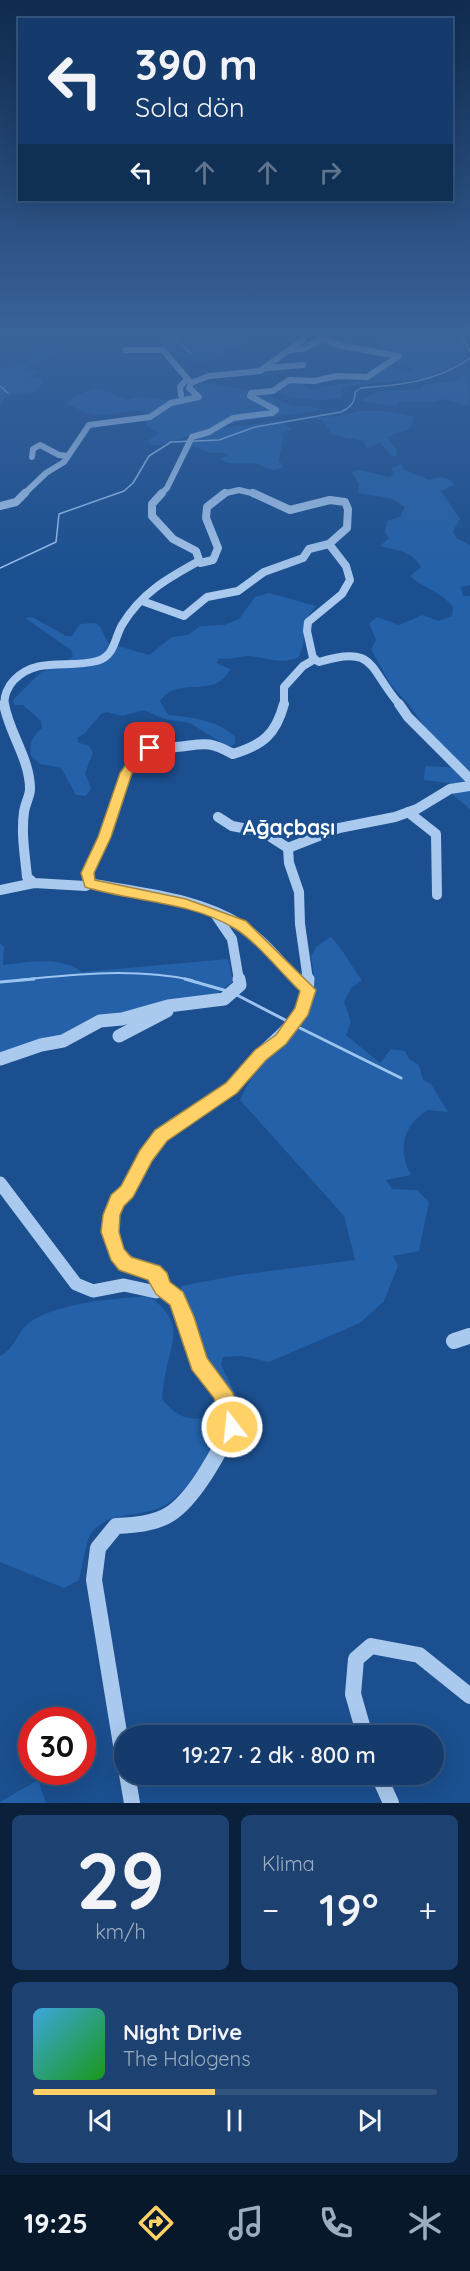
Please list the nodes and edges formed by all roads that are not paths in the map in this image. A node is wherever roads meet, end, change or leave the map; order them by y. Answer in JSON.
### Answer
{"nodes":[{"id":1,"x":151,"y":416,"type":"edge"},
{"id":2,"x":248,"y":416,"type":"edge"},
{"id":3,"x":68,"y":456,"type":"junction"},
{"id":4,"x":32,"y":458,"type":"dead end"},
{"id":5,"x":0,"y":506,"type":"edge"},
{"id":6,"x":329,"y":544,"type":"junction"},
{"id":7,"x":199,"y":561,"type":"junction"},
{"id":8,"x":142,"y":601,"type":"junction"},
{"id":9,"x":315,"y":659,"type":"junction"},
{"id":10,"x":470,"y":779,"type":"edge"},
{"id":11,"x":470,"y":786,"type":"edge"},
{"id":12,"x":408,"y":812,"type":"junction"},
{"id":13,"x":218,"y":818,"type":"dead end"},
{"id":14,"x":288,"y":848,"type":"junction"},
{"id":15,"x":34,"y":883,"type":"junction"},
{"id":16,"x":89,"y":883,"type":"junction"},
{"id":17,"x":0,"y":890,"type":"edge"},
{"id":18,"x":437,"y":895,"type":"dead end"},
{"id":19,"x":215,"y":914,"type":"junction"},
{"id":20,"x":308,"y":990,"type":"junction"},
{"id":21,"x":180,"y":1005,"type":"junction"},
{"id":22,"x":119,"y":1036,"type":"dead end"},
{"id":23,"x":0,"y":1059,"type":"edge"},
{"id":24,"x":0,"y":1183,"type":"edge"},
{"id":25,"x":162,"y":1288,"type":"junction"},
{"id":26,"x":470,"y":1336,"type":"edge"},
{"id":27,"x":454,"y":1341,"type":"dead end"},
{"id":28,"x":470,"y":1696,"type":"edge"},
{"id":29,"x":118,"y":1725,"type":"edge"},
{"id":30,"x":361,"y":1725,"type":"edge"},
{"id":31,"x":129,"y":1785,"type":"edge"},
{"id":32,"x":383,"y":1785,"type":"edge"},
{"id":33,"x":132,"y":1803,"type":"edge"},
{"id":34,"x":391,"y":1803,"type":"edge"}],
"edges":[{"from":1,"to":3,"type":"street"},
{"from":2,"to":7,"type":"street"},
{"from":3,"to":4,"type":"street"},
{"from":3,"to":5,"type":"street"},
{"from":6,"to":7,"type":"street"},
{"from":6,"to":8,"type":"street"},
{"from":6,"to":9,"type":"street"},
{"from":7,"to":8,"type":"street"},
{"from":8,"to":15,"type":"street"},
{"from":9,"to":10,"type":"street"},
{"from":9,"to":16,"type":"street"},
{"from":11,"to":12,"type":"street"},
{"from":12,"to":14,"type":"street"},
{"from":12,"to":18,"type":"street"},
{"from":13,"to":14,"type":"street"},
{"from":14,"to":20,"type":"street"},
{"from":15,"to":16,"type":"street"},
{"from":15,"to":17,"type":"street"},
{"from":16,"to":19,"type":"street"},
{"from":19,"to":20,"type":"street"},
{"from":19,"to":21,"type":"street"},
{"from":20,"to":25,"type":"street"},
{"from":21,"to":22,"type":"street"},
{"from":21,"to":23,"type":"street"},
{"from":24,"to":25,"type":"street"},
{"from":25,"to":29,"type":"street"},
{"from":26,"to":27,"type":"street"},
{"from":28,"to":30,"type":"street"},
{"from":31,"to":33,"type":"street"},
{"from":32,"to":34,"type":"street"}]}
